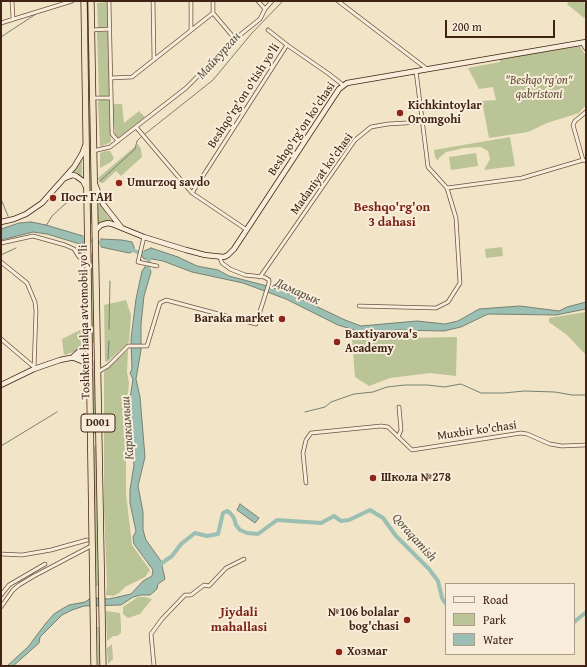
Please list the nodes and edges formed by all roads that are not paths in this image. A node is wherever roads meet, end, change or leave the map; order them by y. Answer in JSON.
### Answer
{"nodes":[{"id":1,"x":12,"y":1,"type":"edge"},
{"id":2,"x":72,"y":1,"type":"edge"},
{"id":3,"x":84,"y":1,"type":"edge"},
{"id":4,"x":90,"y":1,"type":"edge"},
{"id":5,"x":109,"y":1,"type":"edge"},
{"id":6,"x":153,"y":1,"type":"edge"},
{"id":7,"x":191,"y":1,"type":"edge"},
{"id":8,"x":213,"y":1,"type":"edge"},
{"id":9,"x":258,"y":1,"type":"edge"},
{"id":10,"x":272,"y":1,"type":"edge"},
{"id":11,"x":338,"y":1,"type":"edge"},
{"id":12,"x":265,"y":9,"type":"junction"},
{"id":13,"x":214,"y":13,"type":"junction"},
{"id":14,"x":13,"y":19,"type":"junction"},
{"id":15,"x":1,"y":23,"type":"edge"},
{"id":16,"x":110,"y":29,"type":"junction"},
{"id":17,"x":91,"y":30,"type":"junction"},
{"id":18,"x":191,"y":30,"type":"junction"},
{"id":19,"x":268,"y":30,"type":"dead end"},
{"id":20,"x":235,"y":39,"type":"junction"},
{"id":21,"x":584,"y":42,"type":"edge"},
{"id":22,"x":287,"y":45,"type":"junction"},
{"id":23,"x":586,"y":49,"type":"edge"},
{"id":24,"x":154,"y":60,"type":"junction"},
{"id":25,"x":427,"y":69,"type":"junction"},
{"id":26,"x":416,"y":71,"type":"junction"},
{"id":27,"x":112,"y":78,"type":"junction"},
{"id":28,"x":343,"y":85,"type":"junction"},
{"id":29,"x":92,"y":98,"type":"junction"},
{"id":30,"x":111,"y":98,"type":"junction"},
{"id":31,"x":89,"y":110,"type":"junction"},
{"id":32,"x":586,"y":112,"type":"edge"},
{"id":33,"x":423,"y":122,"type":"junction"},
{"id":34,"x":136,"y":128,"type":"junction"},
{"id":35,"x":118,"y":141,"type":"junction"},
{"id":36,"x":86,"y":142,"type":"junction"},
{"id":37,"x":93,"y":151,"type":"junction"},
{"id":38,"x":584,"y":161,"type":"edge"},
{"id":39,"x":93,"y":177,"type":"junction"},
{"id":40,"x":62,"y":180,"type":"junction"},
{"id":41,"x":447,"y":188,"type":"junction"},
{"id":42,"x":87,"y":189,"type":"junction"},
{"id":43,"x":192,"y":192,"type":"junction"},
{"id":44,"x":1,"y":222,"type":"edge"},
{"id":45,"x":122,"y":228,"type":"junction"},
{"id":46,"x":247,"y":230,"type":"junction"},
{"id":47,"x":91,"y":232,"type":"junction"},
{"id":48,"x":144,"y":237,"type":"junction"},
{"id":49,"x":1,"y":243,"type":"edge"},
{"id":50,"x":90,"y":254,"type":"junction"},
{"id":51,"x":220,"y":258,"type":"junction"},
{"id":52,"x":1,"y":262,"type":"edge"},
{"id":53,"x":157,"y":266,"type":"dead end"},
{"id":54,"x":260,"y":276,"type":"junction"},
{"id":55,"x":360,"y":306,"type":"dead end"},
{"id":56,"x":1,"y":339,"type":"edge"},
{"id":57,"x":89,"y":339,"type":"junction"},
{"id":58,"x":90,"y":354,"type":"junction"},
{"id":59,"x":97,"y":354,"type":"junction"},
{"id":60,"x":72,"y":357,"type":"junction"},
{"id":61,"x":34,"y":368,"type":"junction"},
{"id":62,"x":90,"y":368,"type":"junction"},
{"id":63,"x":97,"y":372,"type":"junction"},
{"id":64,"x":1,"y":385,"type":"edge"},
{"id":65,"x":399,"y":407,"type":"dead end"},
{"id":66,"x":398,"y":437,"type":"junction"},
{"id":67,"x":91,"y":439,"type":"junction"},
{"id":68,"x":99,"y":439,"type":"junction"},
{"id":69,"x":586,"y":445,"type":"edge"},
{"id":70,"x":306,"y":483,"type":"dead end"},
{"id":71,"x":87,"y":540,"type":"dead end"},
{"id":72,"x":93,"y":545,"type":"junction"},
{"id":73,"x":1,"y":554,"type":"edge"},
{"id":74,"x":244,"y":560,"type":"dead end"},
{"id":75,"x":45,"y":564,"type":"dead end"},
{"id":76,"x":1,"y":595,"type":"edge"},
{"id":77,"x":1,"y":607,"type":"edge"},
{"id":78,"x":94,"y":666,"type":"edge"},
{"id":79,"x":103,"y":666,"type":"edge"},
{"id":80,"x":154,"y":666,"type":"edge"}],
"edges":[{"from":1,"to":14,"type":"street"},
{"from":2,"to":14,"type":"street"},
{"from":3,"to":31,"type":"highway","name":"Toshkent halqa avtomobil yo'li","number":"D001"},
{"from":4,"to":17,"type":"highway","name":"Toshkent halqa avtomobil yo'li","number":"D001"},
{"from":5,"to":16,"type":"street"},
{"from":6,"to":24,"type":"street"},
{"from":7,"to":18,"type":"street"},
{"from":8,"to":13,"type":"street"},
{"from":9,"to":12,"type":"street"},
{"from":10,"to":12,"type":"street"},
{"from":11,"to":25,"type":"street"},
{"from":12,"to":20,"type":"street"},
{"from":13,"to":18,"type":"street"},
{"from":13,"to":20,"type":"street"},
{"from":14,"to":15,"type":"street"},
{"from":16,"to":17,"type":"street"},
{"from":16,"to":27,"type":"street"},
{"from":17,"to":29,"type":"highway","name":"Toshkent halqa avtomobil yo'li","number":"D001"},
{"from":18,"to":24,"type":"street"},
{"from":19,"to":22,"type":"street"},
{"from":20,"to":34,"type":"street"},
{"from":21,"to":23,"type":"street"},
{"from":21,"to":25,"type":"main road","name":"Beshqo'rg'on ko'chasi"},
{"from":22,"to":28,"type":"street","name":"Beshqo'rg'on o'tish yo'li"},
{"from":22,"to":43,"type":"street","name":"Beshqo'rg'on o'tish yo'li"},
{"from":24,"to":27,"type":"street"},
{"from":25,"to":26,"type":"main road","name":"Beshqo'rg'on ko'chasi"},
{"from":26,"to":28,"type":"main road","name":"Beshqo'rg'on ko'chasi"},
{"from":26,"to":33,"type":"street"},
{"from":27,"to":30,"type":"street"},
{"from":28,"to":46,"type":"main road","name":"Beshqo'rg'on ko'chasi"},
{"from":29,"to":30,"type":"street"},
{"from":29,"to":31,"type":"highway","name":"Toshkent halqa avtomobil yo'li","number":"D001"},
{"from":30,"to":35,"type":"street"},
{"from":31,"to":36,"type":"highway","name":"Toshkent halqa avtomobil yo'li","number":"D001"},
{"from":31,"to":37,"type":"highway","name":"Toshkent halqa avtomobil yo'li","number":"D001"},
{"from":32,"to":38,"type":"street"},
{"from":33,"to":41,"type":"street"},
{"from":33,"to":54,"type":"street","name":"Madaniyat ko'chasi"},
{"from":34,"to":35,"type":"street"},
{"from":34,"to":43,"type":"street"},
{"from":35,"to":37,"type":"street"},
{"from":36,"to":40,"type":"main road"},
{"from":36,"to":42,"type":"highway","name":"Toshkent halqa avtomobil yo'li","number":"D001"},
{"from":37,"to":39,"type":"highway","name":"Toshkent halqa avtomobil yo'li","number":"D001"},
{"from":38,"to":41,"type":"street"},
{"from":39,"to":45,"type":"main road"},
{"from":39,"to":47,"type":"highway","name":"Toshkent halqa avtomobil yo'li","number":"D001"},
{"from":40,"to":42,"type":"main road"},
{"from":40,"to":44,"type":"main road"},
{"from":41,"to":55,"type":"street"},
{"from":42,"to":47,"type":"highway","name":"Toshkent halqa avtomobil yo'li","number":"D001"},
{"from":43,"to":46,"type":"street"},
{"from":45,"to":47,"type":"main road"},
{"from":45,"to":48,"type":"main road"},
{"from":46,"to":51,"type":"main road","name":"Beshqo'rg'on ko'chasi"},
{"from":47,"to":50,"type":"highway","name":"Toshkent halqa avtomobil yo'li","number":"D001"},
{"from":48,"to":51,"type":"main road"},
{"from":48,"to":53,"type":"street"},
{"from":49,"to":50,"type":"street"},
{"from":50,"to":57,"type":"highway","name":"Toshkent halqa avtomobil yo'li","number":"D001"},
{"from":50,"to":59,"type":"highway","name":"Toshkent halqa avtomobil yo'li","number":"D001"},
{"from":51,"to":54,"type":"street"},
{"from":52,"to":61,"type":"street"},
{"from":54,"to":63,"type":"street"},
{"from":56,"to":61,"type":"street"},
{"from":57,"to":58,"type":"highway","name":"Toshkent halqa avtomobil yo'li","number":"D001"},
{"from":57,"to":60,"type":"main road"},
{"from":58,"to":59,"type":"highway"},
{"from":58,"to":60,"type":"main road"},
{"from":58,"to":62,"type":"highway","name":"Toshkent halqa avtomobil yo'li","number":"D001"},
{"from":59,"to":63,"type":"highway","name":"Toshkent halqa avtomobil yo'li","number":"D001"},
{"from":60,"to":61,"type":"main road"},
{"from":60,"to":62,"type":"main road"},
{"from":61,"to":64,"type":"main road"},
{"from":62,"to":67,"type":"highway","name":"Toshkent halqa avtomobil yo'li","number":"D001"},
{"from":63,"to":68,"type":"highway","name":"Toshkent halqa avtomobil yo'li","number":"D001"},
{"from":65,"to":66,"type":"street"},
{"from":66,"to":69,"type":"street","name":"Muxbir ko'chasi"},
{"from":66,"to":70,"type":"street","name":"Muxbir ko'chasi"},
{"from":67,"to":68,"type":"highway"},
{"from":67,"to":72,"type":"highway","name":"Toshkent halqa avtomobil yo'li","number":"D001"},
{"from":68,"to":79,"type":"highway","name":"Toshkent halqa avtomobil yo'li","number":"D001"},
{"from":71,"to":73,"type":"street"},
{"from":72,"to":77,"type":"street"},
{"from":72,"to":78,"type":"highway","name":"Toshkent halqa avtomobil yo'li","number":"D001"},
{"from":74,"to":80,"type":"street"},
{"from":75,"to":76,"type":"street"}]}
